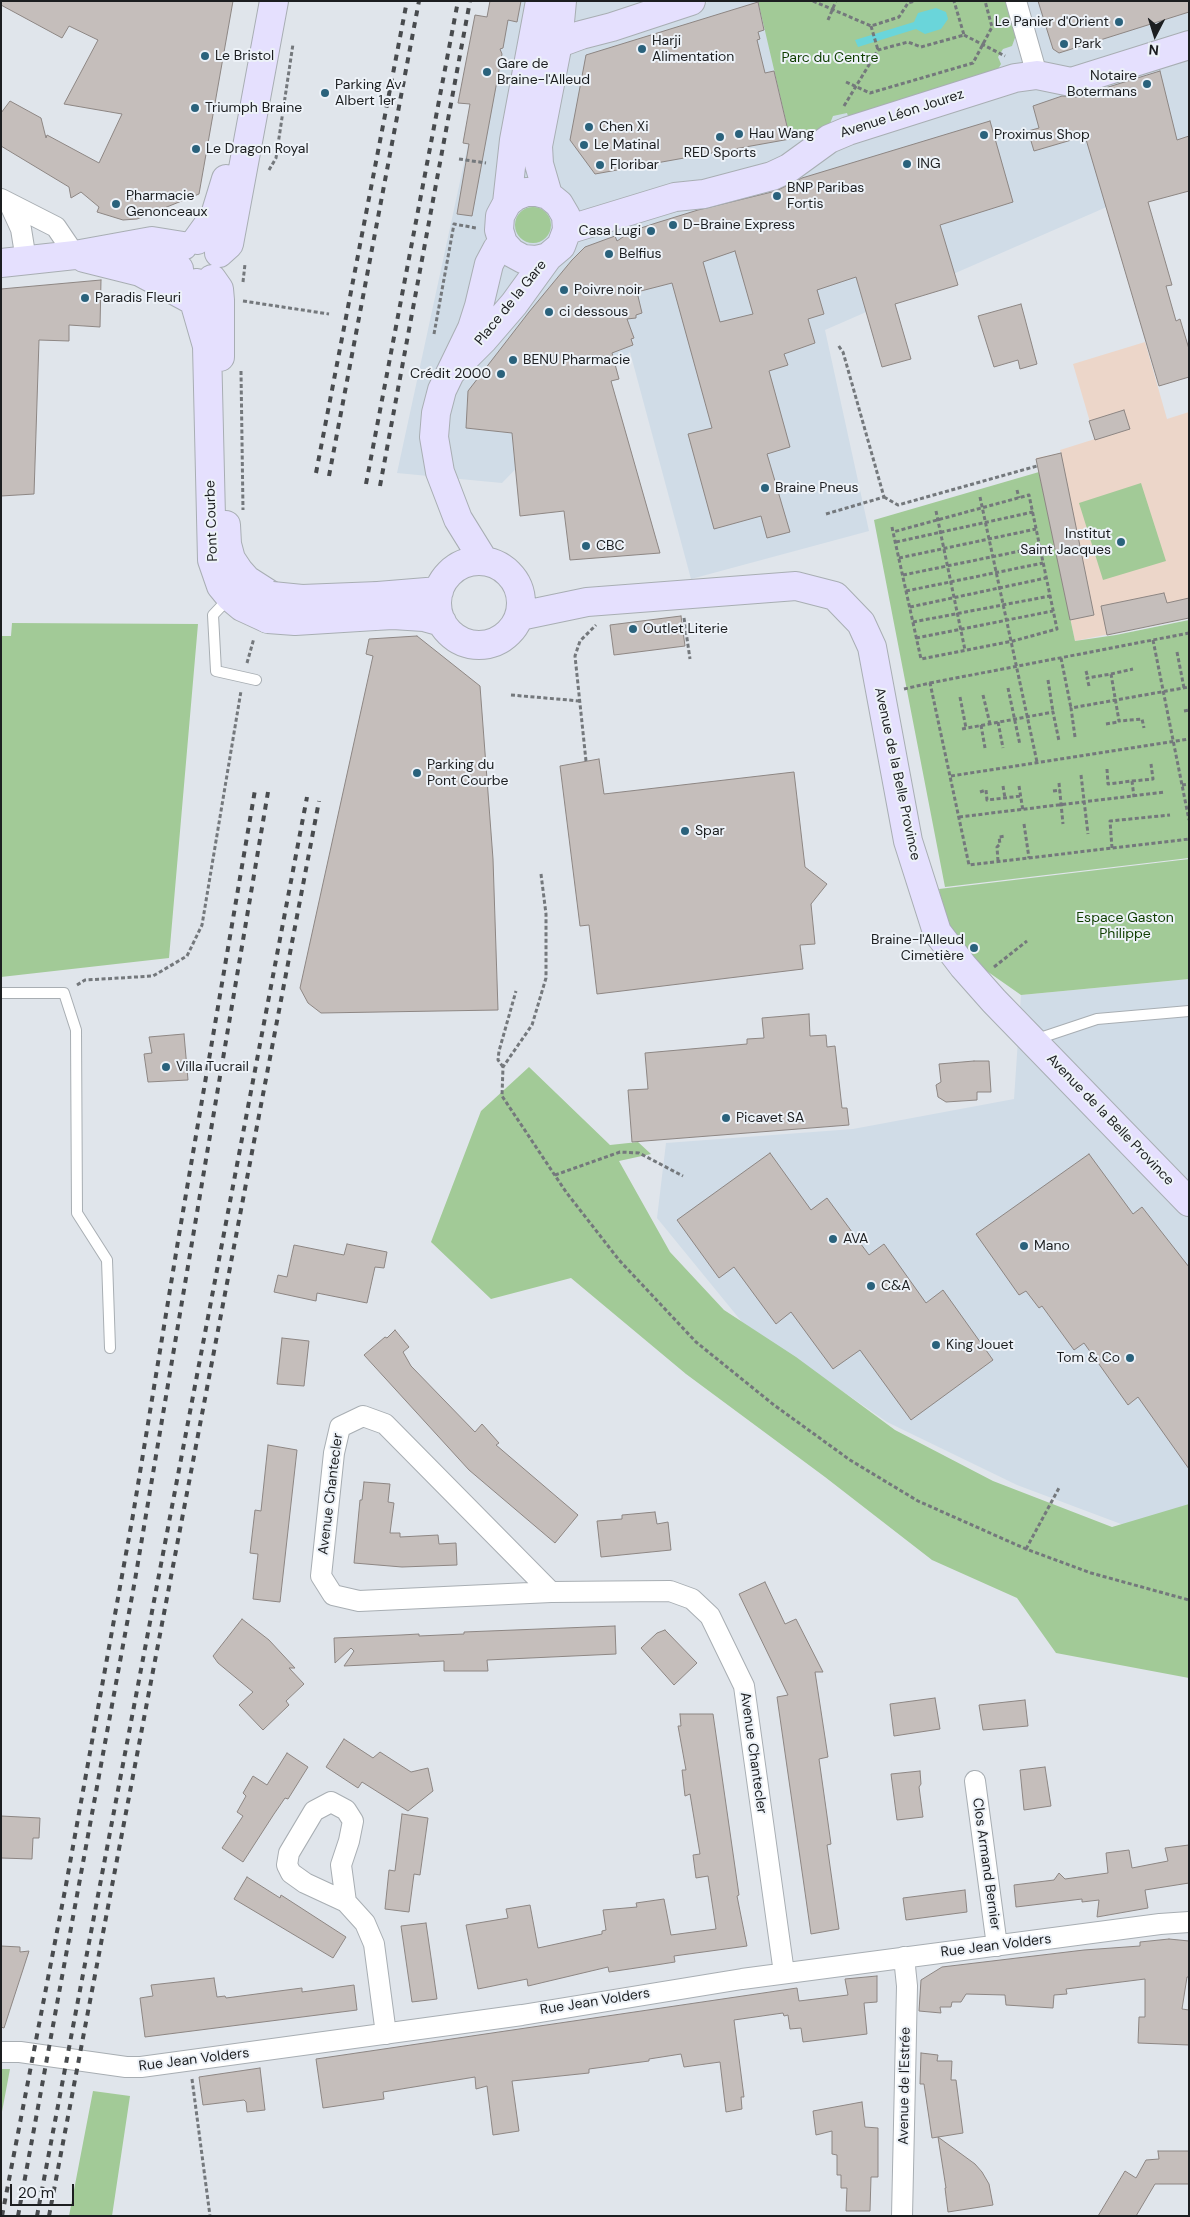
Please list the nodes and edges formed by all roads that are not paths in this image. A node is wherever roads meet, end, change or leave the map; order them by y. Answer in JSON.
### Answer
{"nodes":[{"id":1,"x":258,"y":1,"type":"edge"},
{"id":2,"x":274,"y":1,"type":"edge"},
{"id":3,"x":540,"y":1,"type":"edge"},
{"id":4,"x":562,"y":1,"type":"edge"},
{"id":5,"x":691,"y":1,"type":"edge"},
{"id":6,"x":1016,"y":1,"type":"edge"},
{"id":7,"x":558,"y":43,"type":"junction"},
{"id":8,"x":1189,"y":45,"type":"edge"},
{"id":9,"x":530,"y":53,"type":"junction"},
{"id":10,"x":1033,"y":63,"type":"junction"},
{"id":11,"x":548,"y":195,"type":"junction"},
{"id":12,"x":6,"y":202,"type":"edge"},
{"id":13,"x":507,"y":204,"type":"junction"},
{"id":14,"x":567,"y":230,"type":"junction"},
{"id":15,"x":503,"y":243,"type":"junction"},
{"id":16,"x":75,"y":255,"type":"junction"},
{"id":17,"x":548,"y":256,"type":"junction"},
{"id":18,"x":14,"y":262,"type":"edge"},
{"id":19,"x":197,"y":267,"type":"junction"},
{"id":20,"x":452,"y":370,"type":"junction"},
{"id":21,"x":458,"y":518,"type":"junction"},
{"id":22,"x":484,"y":561,"type":"junction"},
{"id":23,"x":446,"y":580,"type":"junction"},
{"id":24,"x":230,"y":597,"type":"junction"},
{"id":25,"x":520,"y":604,"type":"junction"},
{"id":26,"x":376,"y":606,"type":"junction"},
{"id":27,"x":268,"y":618,"type":"junction"},
{"id":28,"x":442,"y":622,"type":"junction"},
{"id":29,"x":256,"y":680,"type":"dead end"},
{"id":30,"x":1,"y":993,"type":"edge"},
{"id":31,"x":1189,"y":1012,"type":"edge"},
{"id":32,"x":1034,"y":1040,"type":"junction"},
{"id":33,"x":1189,"y":1202,"type":"edge"},
{"id":34,"x":110,"y":1348,"type":"dead end"},
{"id":35,"x":550,"y":1592,"type":"junction"},
{"id":36,"x":974,"y":1782,"type":"dead end"},
{"id":37,"x":346,"y":1902,"type":"junction"},
{"id":38,"x":1189,"y":1922,"type":"edge"},
{"id":39,"x":997,"y":1946,"type":"junction"},
{"id":40,"x":904,"y":1957,"type":"junction"},
{"id":41,"x":784,"y":1973,"type":"junction"},
{"id":42,"x":386,"y":2034,"type":"junction"},
{"id":43,"x":1,"y":2052,"type":"edge"},
{"id":44,"x":902,"y":2216,"type":"edge"}],
"edges":[{"from":1,"to":19,"type":"street"},
{"from":2,"to":19,"type":"street"},
{"from":3,"to":9,"type":"street"},
{"from":4,"to":7,"type":"street"},
{"from":5,"to":7,"type":"street"},
{"from":6,"to":10,"type":"street"},
{"from":7,"to":9,"type":"street"},
{"from":7,"to":11,"type":"street"},
{"from":8,"to":10,"type":"street","name":"Avenue Léon Jourez"},
{"from":9,"to":13,"type":"street"},
{"from":10,"to":14,"type":"street","name":"Avenue Léon Jourez"},
{"from":11,"to":13,"type":"street"},
{"from":11,"to":14,"type":"street"},
{"from":12,"to":16,"type":"street"},
{"from":12,"to":18,"type":"street"},
{"from":13,"to":15,"type":"street"},
{"from":14,"to":17,"type":"street","name":"Place de la Gare"},
{"from":15,"to":17,"type":"street","name":"Place de la Gare"},
{"from":15,"to":20,"type":"street","name":"Place de la Gare"},
{"from":16,"to":18,"type":"street"},
{"from":16,"to":19,"type":"street"},
{"from":16,"to":19,"type":"street"},
{"from":17,"to":20,"type":"street","name":"Place de la Gare"},
{"from":19,"to":24,"type":"street","name":"Pont Courbe"},
{"from":19,"to":27,"type":"street","name":"Pont Courbe"},
{"from":20,"to":21,"type":"street","name":"Place de la Gare"},
{"from":21,"to":22,"type":"street","name":"Place de la Gare"},
{"from":21,"to":23,"type":"street","name":"Place de la Gare"},
{"from":22,"to":23,"type":"street"},
{"from":22,"to":25,"type":"street"},
{"from":23,"to":26,"type":"street","name":"Pont Courbe"},
{"from":23,"to":28,"type":"street"},
{"from":24,"to":27,"type":"street","name":"Pont Courbe"},
{"from":24,"to":29,"type":"lane"},
{"from":25,"to":28,"type":"street"},
{"from":25,"to":32,"type":"street","name":"Avenue de la Belle Province"},
{"from":26,"to":27,"type":"street","name":"Pont Courbe","bridge":true},
{"from":26,"to":28,"type":"street","name":"Pont Courbe"},
{"from":30,"to":34,"type":"lane"},
{"from":31,"to":32,"type":"lane"},
{"from":32,"to":33,"type":"street","name":"Avenue de la Belle Province"},
{"from":35,"to":35,"type":"street","name":"Avenue Chantecler"},
{"from":35,"to":41,"type":"street","name":"Avenue Chantecler"},
{"from":36,"to":39,"type":"street","name":"Clos Armand Bernier"},
{"from":37,"to":37,"type":"street"},
{"from":37,"to":42,"type":"street"},
{"from":38,"to":39,"type":"street","name":"Rue Jean Volders"},
{"from":39,"to":40,"type":"street","name":"Rue Jean Volders"},
{"from":40,"to":41,"type":"street","name":"Rue Jean Volders"},
{"from":40,"to":44,"type":"street","name":"Avenue de l'Estrée"},
{"from":41,"to":42,"type":"street","name":"Rue Jean Volders"},
{"from":42,"to":43,"type":"street","name":"Rue Jean Volders"}]}
